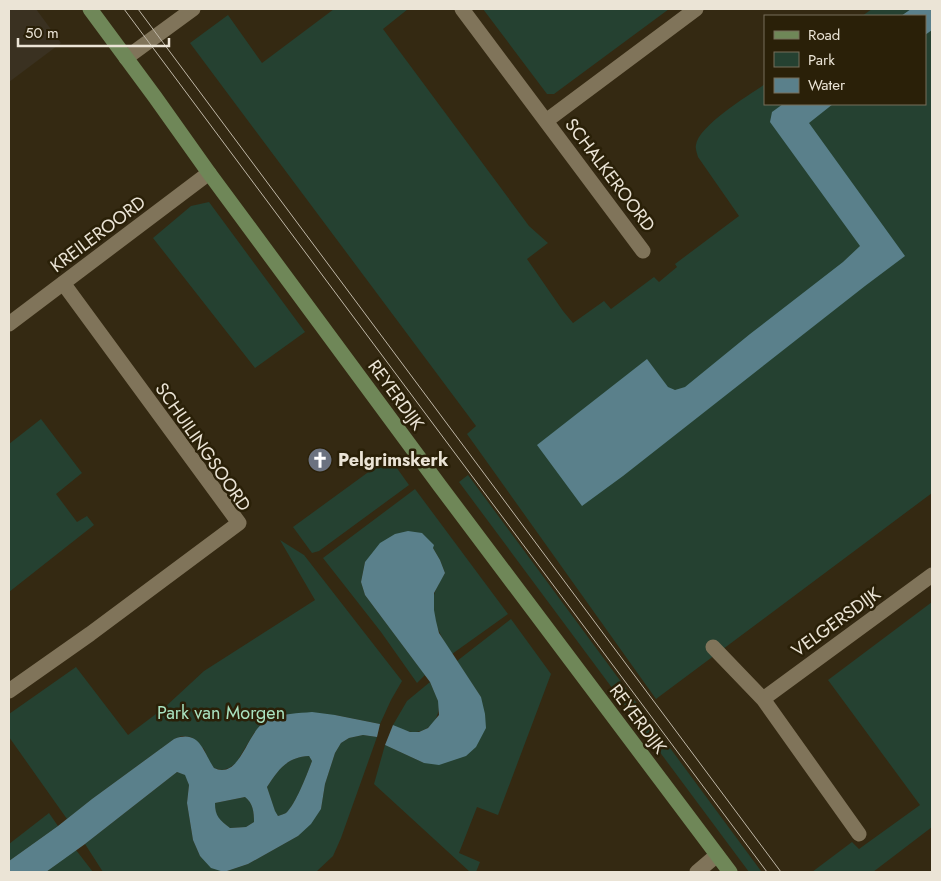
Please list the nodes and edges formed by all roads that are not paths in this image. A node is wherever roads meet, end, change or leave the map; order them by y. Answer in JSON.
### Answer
{"nodes":[{"id":1,"x":90,"y":9,"type":"edge"},
{"id":2,"x":193,"y":9,"type":"edge"},
{"id":3,"x":462,"y":9,"type":"edge"},
{"id":4,"x":696,"y":9,"type":"edge"},
{"id":5,"x":126,"y":58,"type":"junction"},
{"id":6,"x":546,"y":121,"type":"junction"},
{"id":7,"x":209,"y":173,"type":"junction"},
{"id":8,"x":643,"y":251,"type":"dead end"},
{"id":9,"x":63,"y":283,"type":"junction"},
{"id":10,"x":9,"y":324,"type":"edge"},
{"id":11,"x":932,"y":575,"type":"edge"},
{"id":12,"x":713,"y":647,"type":"dead end"},
{"id":13,"x":9,"y":691,"type":"edge"},
{"id":14,"x":763,"y":699,"type":"junction"},
{"id":15,"x":859,"y":834,"type":"dead end"},
{"id":16,"x":717,"y":855,"type":"junction"},
{"id":17,"x":697,"y":872,"type":"edge"},
{"id":18,"x":730,"y":872,"type":"edge"}],
"edges":[{"from":1,"to":5,"type":"street","name":"REYERDIJK"},
{"from":2,"to":5,"type":"street"},
{"from":3,"to":6,"type":"street","name":"SCHALKEROORD"},
{"from":4,"to":6,"type":"street","name":"SCHALKEROORD"},
{"from":5,"to":7,"type":"street","name":"REYERDIJK"},
{"from":6,"to":8,"type":"street","name":"SCHALKEROORD"},
{"from":7,"to":9,"type":"street","name":"KREILEROORD"},
{"from":7,"to":16,"type":"street","name":"REYERDIJK"},
{"from":9,"to":10,"type":"street","name":"KREILEROORD"},
{"from":9,"to":13,"type":"street","name":"SCHUILINGSOORD"},
{"from":11,"to":14,"type":"street","name":"VELGERSDIJK"},
{"from":12,"to":14,"type":"street"},
{"from":14,"to":15,"type":"street"},
{"from":16,"to":17,"type":"street"},
{"from":16,"to":18,"type":"street","name":"REYERDIJK"}]}
